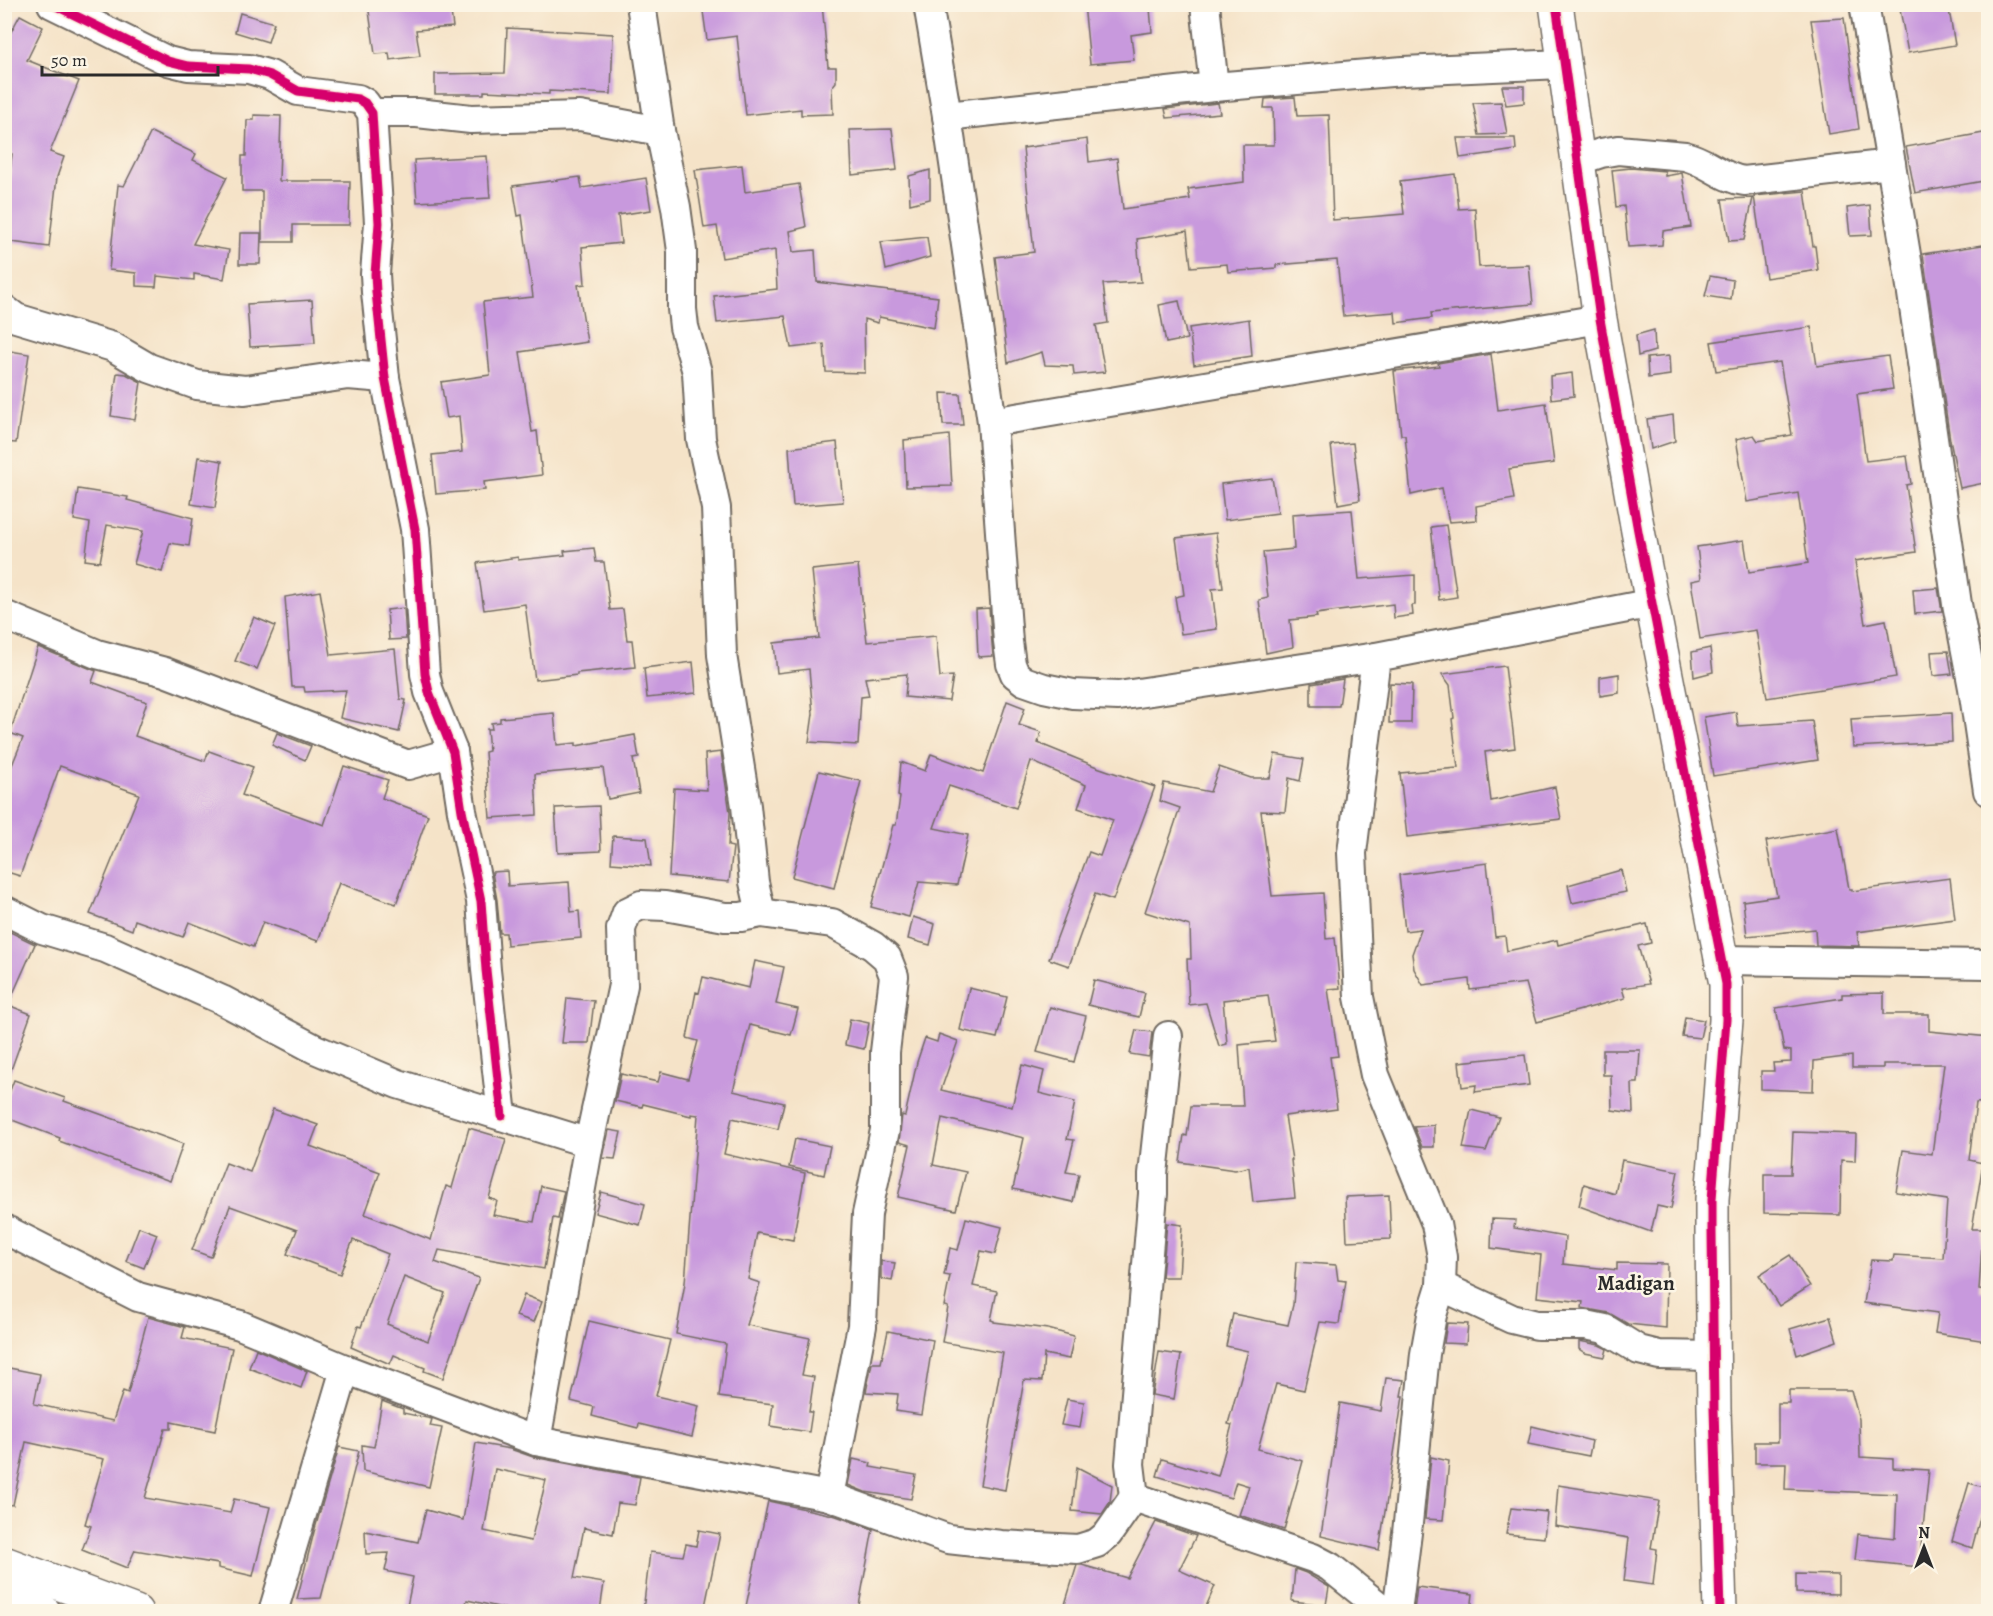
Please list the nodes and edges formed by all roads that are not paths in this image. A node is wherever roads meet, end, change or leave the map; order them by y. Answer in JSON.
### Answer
{"nodes":[{"id":1,"x":52,"y":4,"type":"edge"},
{"id":2,"x":641,"y":4,"type":"edge"},
{"id":3,"x":928,"y":4,"type":"edge"},
{"id":4,"x":1205,"y":4,"type":"edge"},
{"id":5,"x":1556,"y":4,"type":"edge"},
{"id":6,"x":1864,"y":4,"type":"edge"},
{"id":7,"x":1563,"y":64,"type":"junction"},
{"id":8,"x":1214,"y":87,"type":"junction"},
{"id":9,"x":372,"y":113,"type":"junction"},
{"id":10,"x":947,"y":116,"type":"junction"},
{"id":11,"x":660,"y":131,"type":"junction"},
{"id":12,"x":1577,"y":161,"type":"junction"},
{"id":13,"x":1891,"y":164,"type":"junction"},
{"id":14,"x":4,"y":309,"type":"edge"},
{"id":15,"x":1600,"y":319,"type":"junction"},
{"id":16,"x":385,"y":378,"type":"junction"},
{"id":17,"x":992,"y":422,"type":"junction"},
{"id":18,"x":1653,"y":603,"type":"junction"},
{"id":19,"x":4,"y":615,"type":"edge"},
{"id":20,"x":1376,"y":657,"type":"junction"},
{"id":21,"x":453,"y":752,"type":"junction"},
{"id":22,"x":1989,"y":791,"type":"edge"},
{"id":23,"x":4,"y":909,"type":"edge"},
{"id":24,"x":761,"y":913,"type":"junction"},
{"id":25,"x":1723,"y":960,"type":"junction"},
{"id":26,"x":1989,"y":964,"type":"edge"},
{"id":27,"x":1168,"y":1036,"type":"dead end"},
{"id":28,"x":502,"y":1116,"type":"junction"},
{"id":29,"x":589,"y":1143,"type":"junction"},
{"id":30,"x":4,"y":1229,"type":"edge"},
{"id":31,"x":1441,"y":1286,"type":"junction"},
{"id":32,"x":1714,"y":1356,"type":"junction"},
{"id":33,"x":345,"y":1369,"type":"junction"},
{"id":34,"x":536,"y":1441,"type":"junction"},
{"id":35,"x":829,"y":1496,"type":"junction"},
{"id":36,"x":1134,"y":1497,"type":"junction"},
{"id":37,"x":4,"y":1563,"type":"edge"},
{"id":38,"x":4,"y":1596,"type":"edge"},
{"id":39,"x":44,"y":1611,"type":"edge"},
{"id":40,"x":136,"y":1611,"type":"edge"},
{"id":41,"x":273,"y":1611,"type":"edge"},
{"id":42,"x":1386,"y":1611,"type":"edge"},
{"id":43,"x":1397,"y":1611,"type":"edge"},
{"id":44,"x":1720,"y":1611,"type":"edge"}],
"edges":[{"from":1,"to":9,"type":"street"},
{"from":2,"to":11,"type":"street"},
{"from":3,"to":10,"type":"street"},
{"from":4,"to":8,"type":"street"},
{"from":5,"to":7,"type":"street"},
{"from":6,"to":13,"type":"street"},
{"from":7,"to":8,"type":"street"},
{"from":7,"to":12,"type":"street"},
{"from":8,"to":10,"type":"street"},
{"from":9,"to":11,"type":"street"},
{"from":9,"to":16,"type":"street"},
{"from":10,"to":17,"type":"street"},
{"from":11,"to":24,"type":"street"},
{"from":12,"to":13,"type":"street"},
{"from":12,"to":15,"type":"street"},
{"from":13,"to":22,"type":"street"},
{"from":14,"to":16,"type":"street"},
{"from":15,"to":17,"type":"street"},
{"from":15,"to":18,"type":"street"},
{"from":16,"to":21,"type":"street"},
{"from":17,"to":20,"type":"street"},
{"from":18,"to":20,"type":"street"},
{"from":18,"to":25,"type":"street"},
{"from":19,"to":21,"type":"street"},
{"from":20,"to":31,"type":"street"},
{"from":21,"to":28,"type":"street"},
{"from":23,"to":28,"type":"street"},
{"from":24,"to":29,"type":"street"},
{"from":24,"to":35,"type":"street"},
{"from":25,"to":26,"type":"street"},
{"from":25,"to":32,"type":"street"},
{"from":27,"to":36,"type":"street"},
{"from":28,"to":29,"type":"street"},
{"from":29,"to":34,"type":"street"},
{"from":30,"to":33,"type":"street"},
{"from":31,"to":32,"type":"street"},
{"from":31,"to":43,"type":"street"},
{"from":32,"to":44,"type":"street"},
{"from":33,"to":34,"type":"street"},
{"from":33,"to":41,"type":"street"},
{"from":34,"to":35,"type":"street"},
{"from":35,"to":36,"type":"street"},
{"from":36,"to":42,"type":"street"},
{"from":37,"to":40,"type":"street"},
{"from":38,"to":39,"type":"street"}]}
